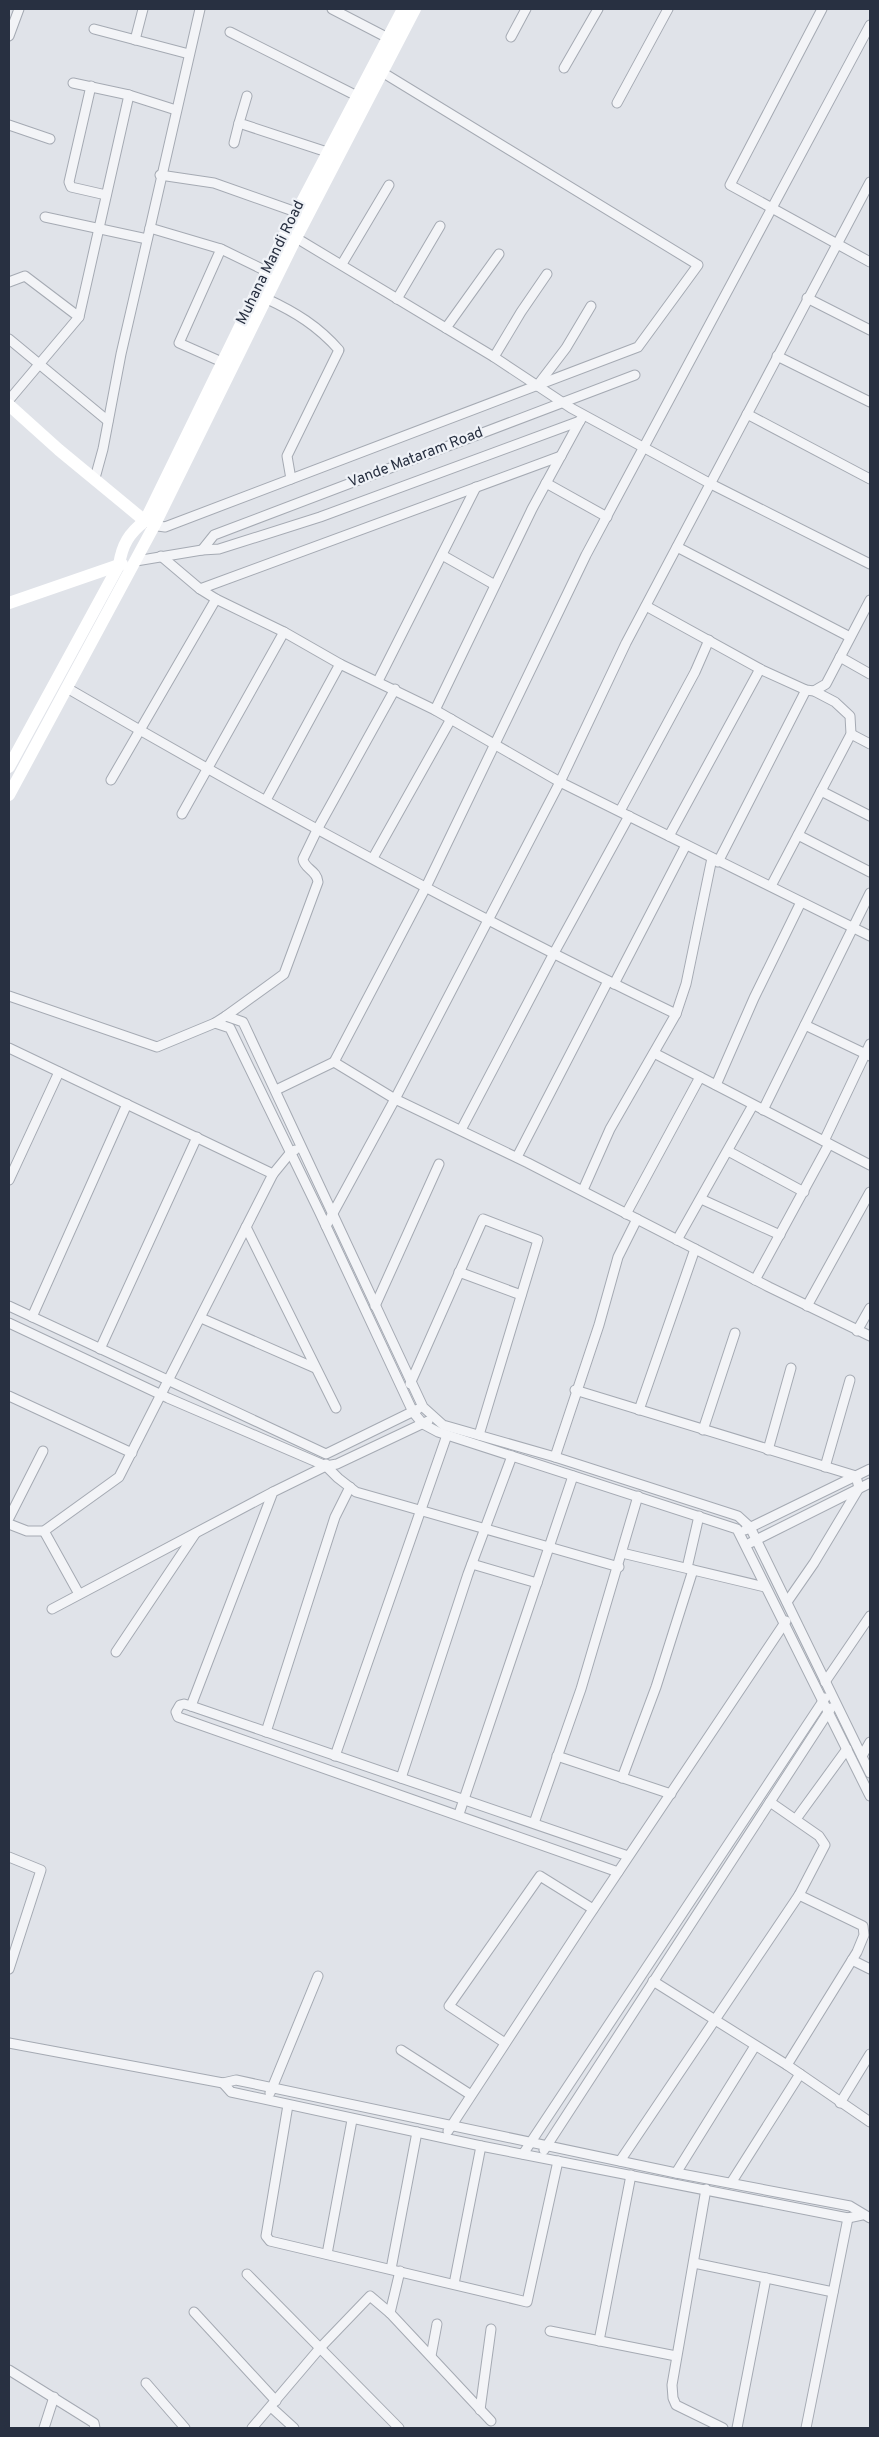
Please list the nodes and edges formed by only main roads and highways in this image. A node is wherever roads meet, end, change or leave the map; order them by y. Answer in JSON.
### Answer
{"nodes":[{"id":1,"x":403,"y":9,"type":"edge"},
{"id":2,"x":415,"y":9,"type":"edge"},
{"id":3,"x":378,"y":69,"type":"junction"},
{"id":4,"x":291,"y":235,"type":"junction"},
{"id":5,"x":9,"y":405,"type":"edge"},
{"id":6,"x":150,"y":524,"type":"junction"},
{"id":7,"x":136,"y":561,"type":"junction"},
{"id":8,"x":119,"y":566,"type":"junction"},
{"id":9,"x":9,"y":603,"type":"edge"},
{"id":10,"x":9,"y":767,"type":"edge"},
{"id":11,"x":9,"y":795,"type":"edge"}],
"edges":[{"from":1,"to":3,"type":"main road","name":"Muhana Mandi Road"},
{"from":2,"to":3,"type":"main road"},
{"from":3,"to":4,"type":"main road"},
{"from":3,"to":4,"type":"main road","name":"Muhana Mandi Road"},
{"from":4,"to":6,"type":"main road"},
{"from":4,"to":6,"type":"main road","name":"Muhana Mandi Road"},
{"from":5,"to":6,"type":"main road"},
{"from":6,"to":7,"type":"main road"},
{"from":6,"to":8,"type":"main road"},
{"from":7,"to":8,"type":"main road","name":"Vande Mataram Road"},
{"from":7,"to":11,"type":"main road"},
{"from":8,"to":9,"type":"main road","name":"Vande Mataram Road"},
{"from":8,"to":10,"type":"main road"}]}
